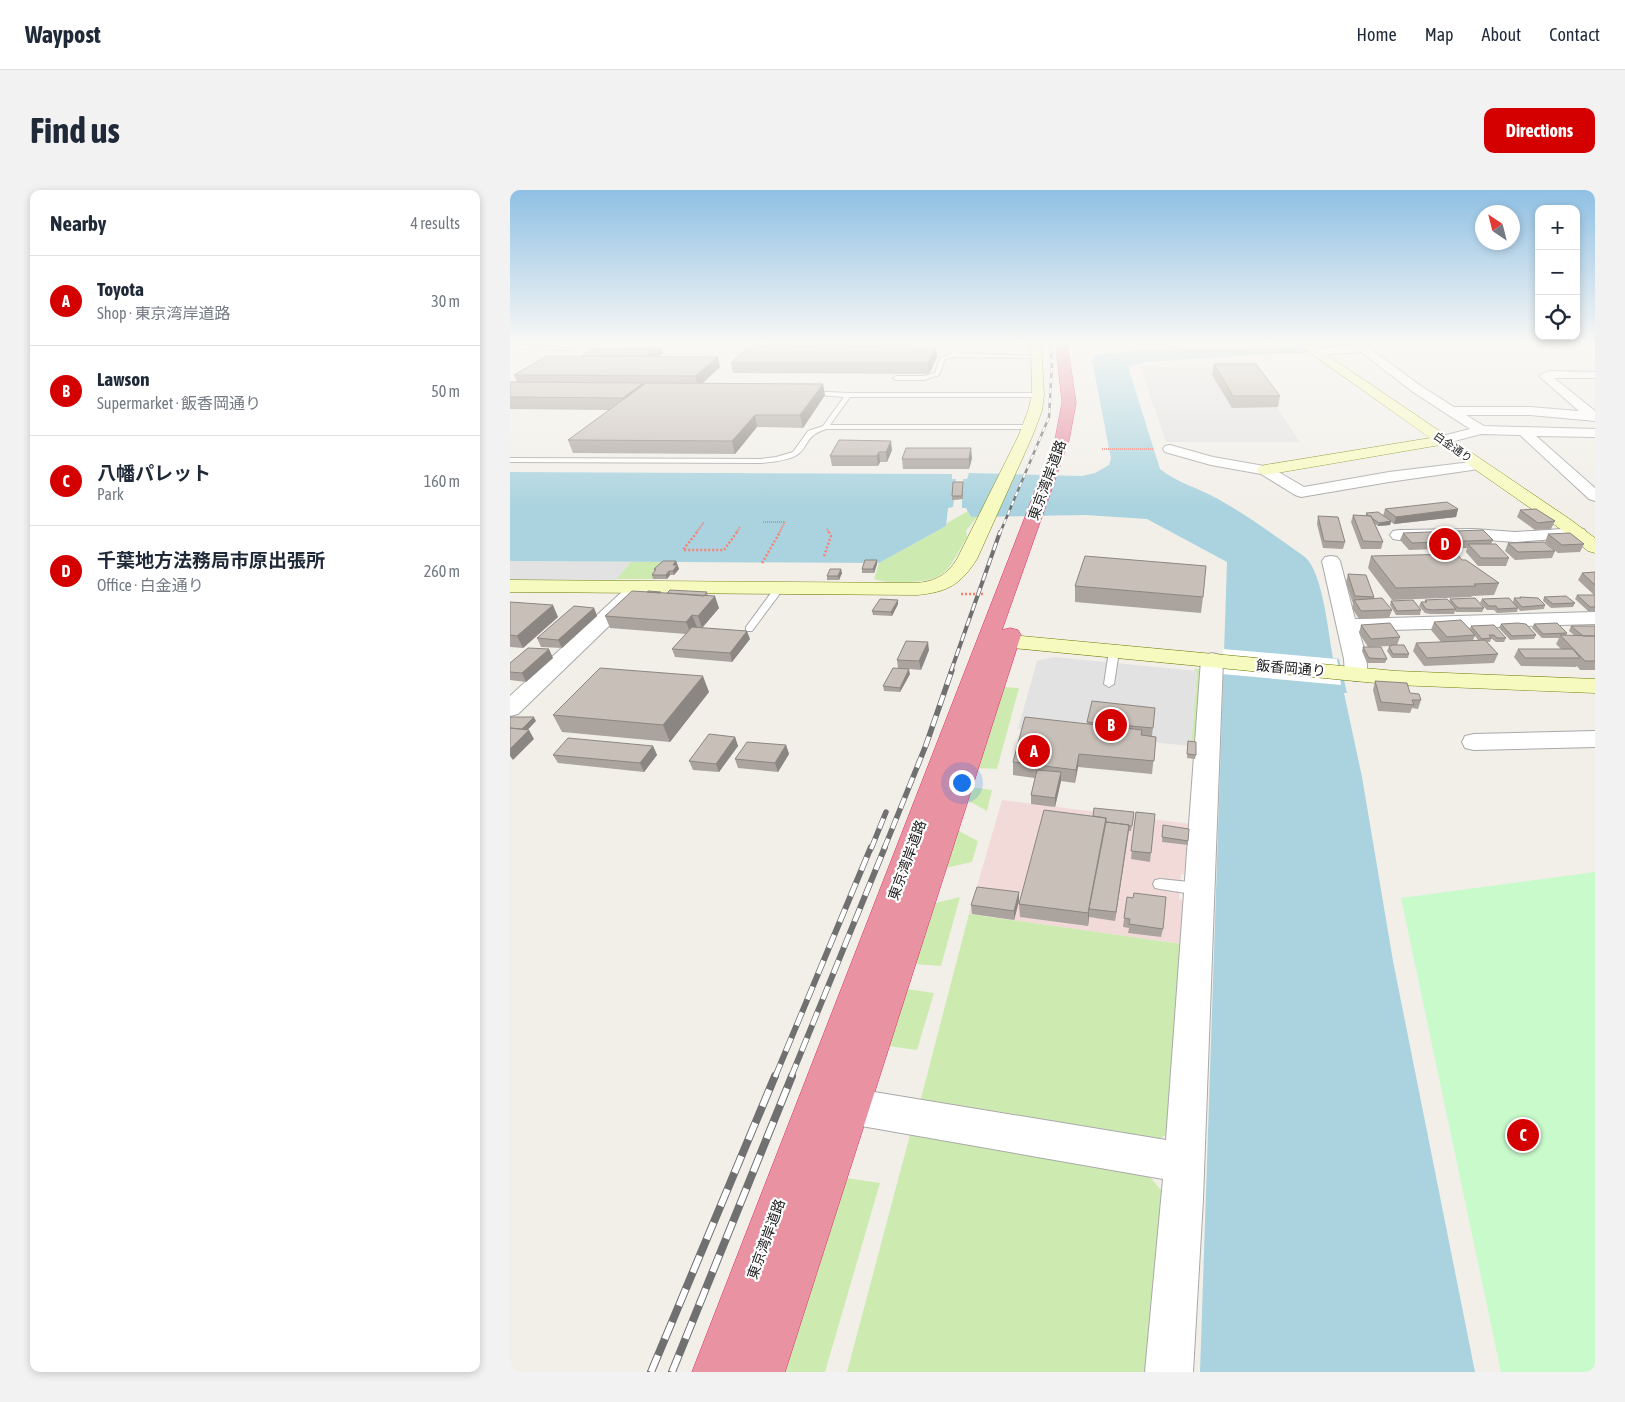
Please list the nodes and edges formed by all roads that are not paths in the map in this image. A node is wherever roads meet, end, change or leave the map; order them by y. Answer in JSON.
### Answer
{"nodes":[{"id":1,"x":846,"y":397,"type":"edge"},
{"id":2,"x":1038,"y":397,"type":"edge"},
{"id":3,"x":1067,"y":397,"type":"edge"},
{"id":4,"x":1078,"y":397,"type":"edge"},
{"id":5,"x":1381,"y":397,"type":"edge"},
{"id":6,"x":1431,"y":397,"type":"edge"},
{"id":7,"x":1570,"y":397,"type":"edge"},
{"id":8,"x":1451,"y":411,"type":"junction"},
{"id":9,"x":1594,"y":417,"type":"edge"},
{"id":10,"x":825,"y":427,"type":"junction"},
{"id":11,"x":1030,"y":427,"type":"junction"},
{"id":12,"x":1481,"y":430,"type":"junction"},
{"id":13,"x":1523,"y":431,"type":"junction"},
{"id":14,"x":1595,"y":433,"type":"edge"},
{"id":15,"x":1443,"y":440,"type":"junction"},
{"id":16,"x":1170,"y":450,"type":"road end"},
{"id":17,"x":510,"y":460,"type":"edge"},
{"id":18,"x":1479,"y":465,"type":"junction"},
{"id":19,"x":1265,"y":470,"type":"junction"},
{"id":20,"x":1056,"y":474,"type":"junction"},
{"id":21,"x":1595,"y":496,"type":"edge"},
{"id":22,"x":1578,"y":533,"type":"junction"},
{"id":23,"x":1399,"y":535,"type":"dead end"},
{"id":24,"x":1595,"y":547,"type":"edge"},
{"id":25,"x":1331,"y":561,"type":"dead end"},
{"id":26,"x":510,"y":586,"type":"edge"},
{"id":27,"x":637,"y":587,"type":"junction"},
{"id":28,"x":779,"y":588,"type":"junction"},
{"id":29,"x":1595,"y":618,"type":"edge"},
{"id":30,"x":1346,"y":625,"type":"junction"},
{"id":31,"x":749,"y":629,"type":"dead end"},
{"id":32,"x":998,"y":640,"type":"junction"},
{"id":33,"x":1114,"y":651,"type":"junction"},
{"id":34,"x":1217,"y":661,"type":"junction"},
{"id":35,"x":1347,"y":673,"type":"junction"},
{"id":36,"x":1109,"y":684,"type":"dead end"},
{"id":37,"x":1595,"y":686,"type":"edge"},
{"id":38,"x":510,"y":709,"type":"edge"},
{"id":39,"x":1595,"y":739,"type":"edge"},
{"id":40,"x":1474,"y":742,"type":"dead end"},
{"id":41,"x":1160,"y":884,"type":"dead end"},
{"id":42,"x":1199,"y":890,"type":"junction"},
{"id":43,"x":850,"y":1106,"type":"junction"},
{"id":44,"x":1183,"y":1163,"type":"junction"},
{"id":45,"x":717,"y":1372,"type":"edge"},
{"id":46,"x":760,"y":1372,"type":"edge"},
{"id":47,"x":1169,"y":1372,"type":"edge"}],
"edges":[{"from":1,"to":10,"type":"lane"},
{"from":2,"to":11,"type":"street"},
{"from":3,"to":20,"type":"highway","name":"東京湾岸道路"},
{"from":4,"to":20,"type":"highway","name":"東京湾岸道路"},
{"from":5,"to":15,"type":"street","name":"白金通り"},
{"from":6,"to":8,"type":"street"},
{"from":7,"to":9,"type":"street"},
{"from":8,"to":9,"type":"street"},
{"from":8,"to":12,"type":"street"},
{"from":10,"to":11,"type":"lane"},
{"from":10,"to":17,"type":"lane"},
{"from":11,"to":28,"type":"street"},
{"from":12,"to":13,"type":"street"},
{"from":12,"to":15,"type":"street"},
{"from":13,"to":14,"type":"street"},
{"from":13,"to":21,"type":"street"},
{"from":15,"to":18,"type":"street","name":"白金通り"},
{"from":15,"to":19,"type":"street"},
{"from":16,"to":19,"type":"street"},
{"from":18,"to":19,"type":"street"},
{"from":18,"to":22,"type":"street","name":"白金通り"},
{"from":20,"to":32,"type":"highway","name":"東京湾岸道路"},
{"from":22,"to":23,"type":"street"},
{"from":22,"to":24,"type":"street","name":"白金通り"},
{"from":25,"to":30,"type":"street"},
{"from":26,"to":27,"type":"street"},
{"from":27,"to":28,"type":"street"},
{"from":27,"to":38,"type":"street"},
{"from":28,"to":31,"type":"lane"},
{"from":29,"to":30,"type":"street"},
{"from":30,"to":35,"type":"street"},
{"from":32,"to":33,"type":"street","name":"飯香岡通り"},
{"from":32,"to":43,"type":"highway","name":"東京湾岸道路"},
{"from":32,"to":45,"type":"highway","name":"東京湾岸道路"},
{"from":33,"to":34,"type":"street","name":"飯香岡通り"},
{"from":33,"to":36,"type":"lane"},
{"from":34,"to":35,"type":"street","name":"飯香岡通り"},
{"from":34,"to":42,"type":"street"},
{"from":35,"to":37,"type":"street","name":"飯香岡通り"},
{"from":39,"to":40,"type":"street"},
{"from":41,"to":42,"type":"lane"},
{"from":42,"to":44,"type":"street"},
{"from":43,"to":44,"type":"street"},
{"from":43,"to":46,"type":"highway","name":"東京湾岸道路"},
{"from":44,"to":47,"type":"street"}]}
